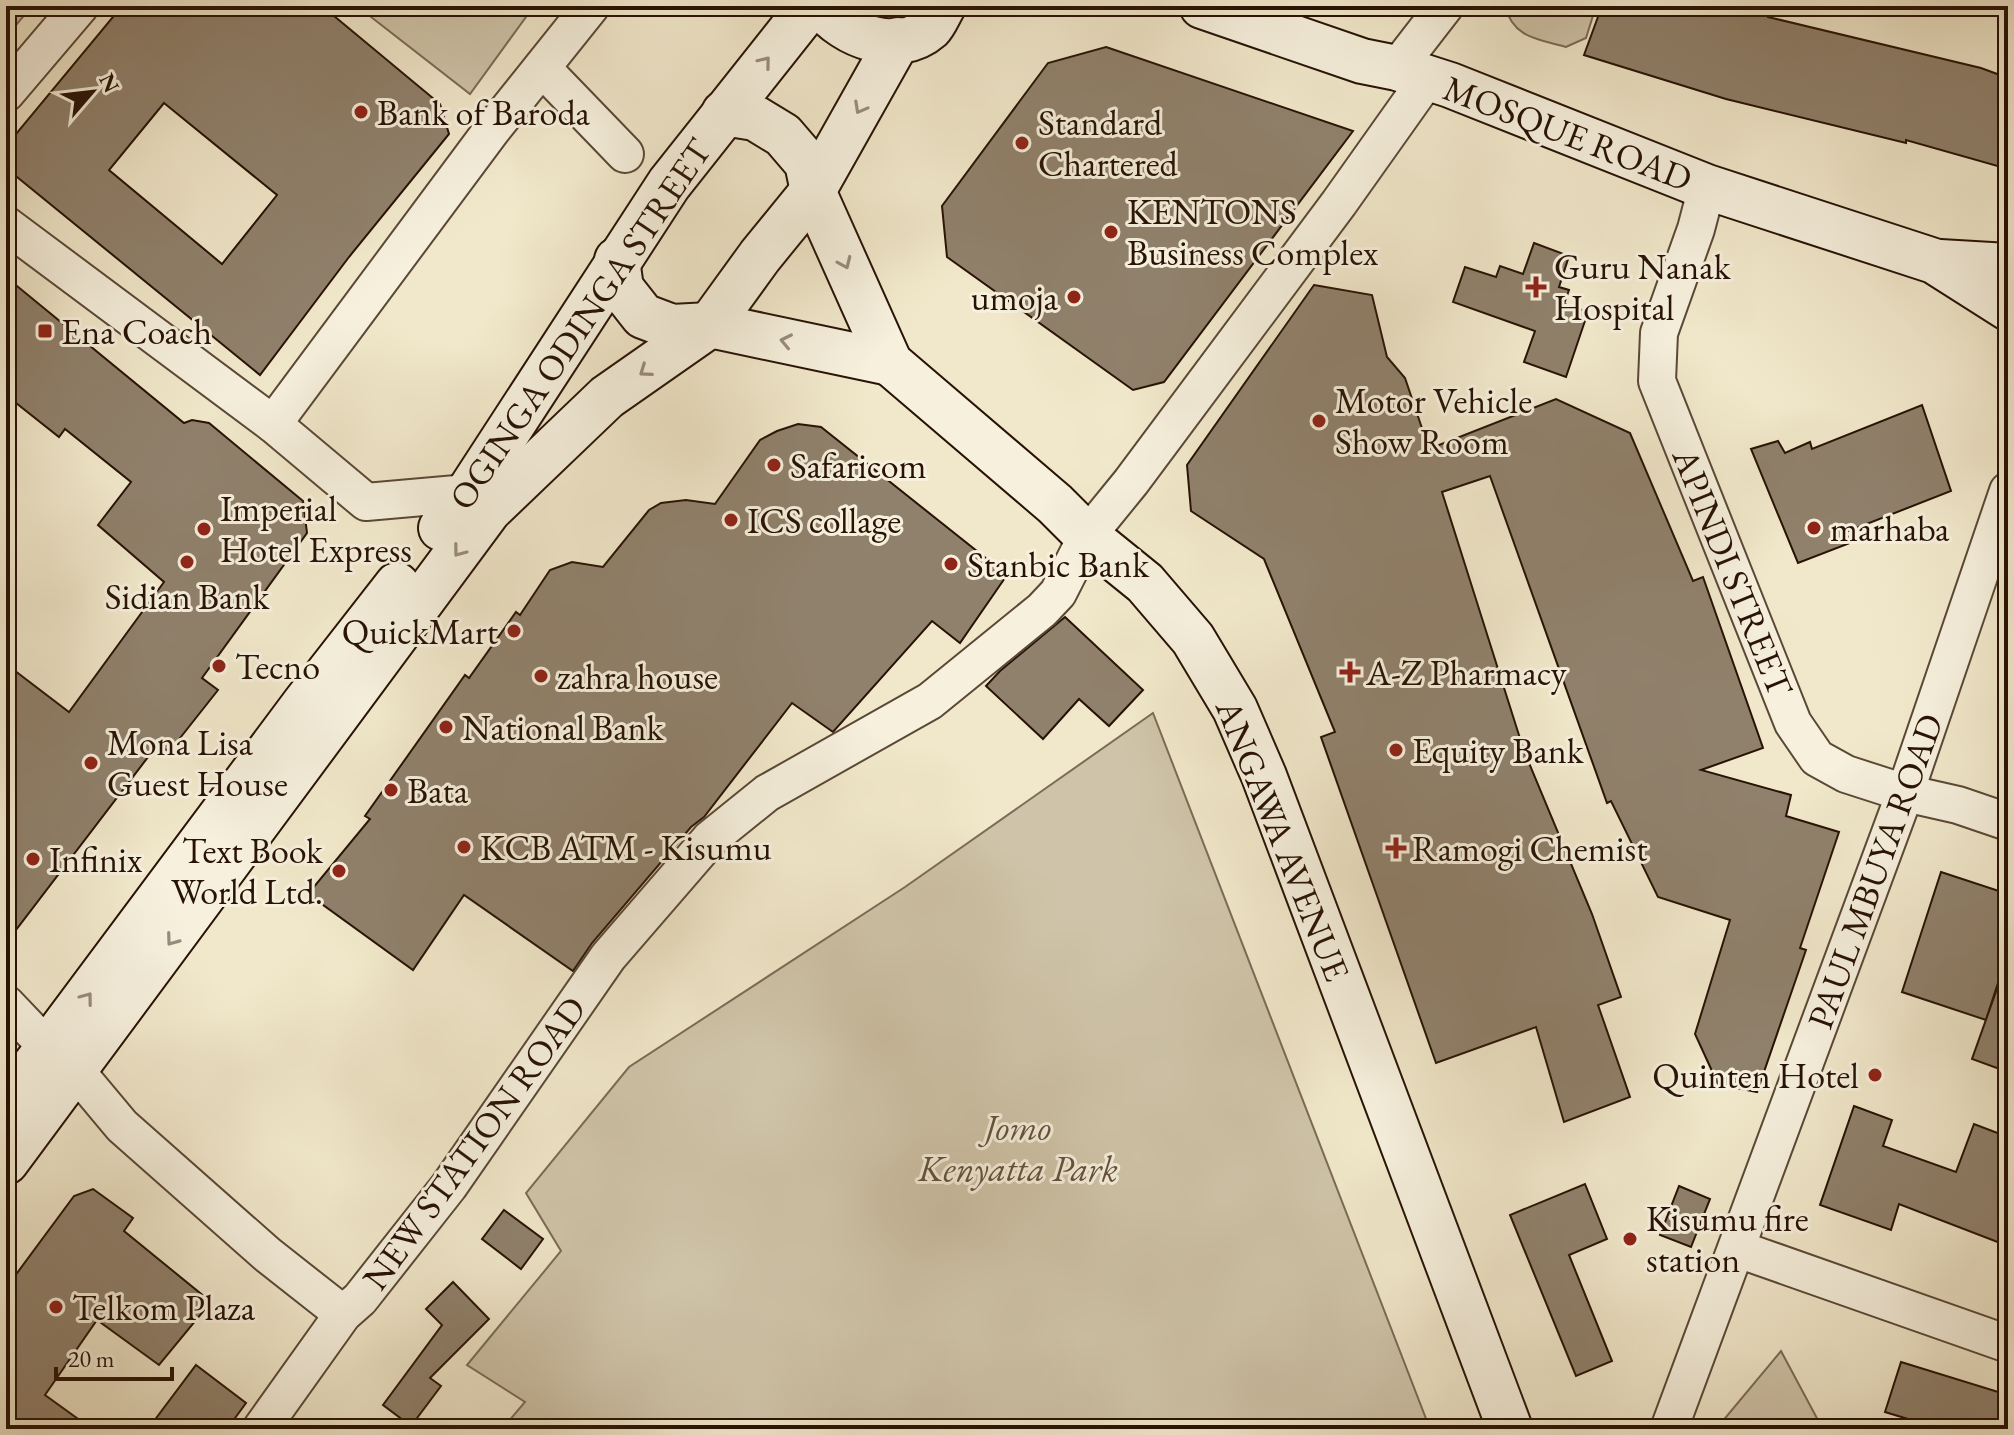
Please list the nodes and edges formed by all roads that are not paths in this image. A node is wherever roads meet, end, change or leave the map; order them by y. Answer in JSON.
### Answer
{"nodes":[{"id":1,"x":80,"y":6,"type":"edge"},
{"id":2,"x":591,"y":6,"type":"edge"},
{"id":3,"x":810,"y":6,"type":"edge"},
{"id":4,"x":822,"y":6,"type":"edge"},
{"id":5,"x":943,"y":6,"type":"edge"},
{"id":6,"x":1202,"y":6,"type":"edge"},
{"id":7,"x":1445,"y":6,"type":"edge"},
{"id":8,"x":898,"y":40,"type":"junction"},
{"id":9,"x":542,"y":68,"type":"junction"},
{"id":10,"x":1412,"y":73,"type":"junction"},
{"id":11,"x":6,"y":93,"type":"edge"},
{"id":12,"x":724,"y":113,"type":"junction"},
{"id":13,"x":625,"y":154,"type":"dead end"},
{"id":14,"x":1707,"y":187,"type":"junction"},
{"id":15,"x":813,"y":191,"type":"junction"},
{"id":16,"x":6,"y":225,"type":"edge"},
{"id":17,"x":617,"y":260,"type":"junction"},
{"id":18,"x":1934,"y":261,"type":"junction"},
{"id":19,"x":2008,"y":266,"type":"edge"},
{"id":20,"x":2008,"y":308,"type":"edge"},
{"id":21,"x":710,"y":325,"type":"junction"},
{"id":22,"x":890,"y":363,"type":"junction"},
{"id":23,"x":273,"y":424,"type":"junction"},
{"id":24,"x":2008,"y":491,"type":"edge"},
{"id":25,"x":479,"y":502,"type":"junction"},
{"id":26,"x":1087,"y":536,"type":"junction"},
{"id":27,"x":1905,"y":793,"type":"junction"},
{"id":28,"x":2008,"y":822,"type":"edge"},
{"id":29,"x":6,"y":1004,"type":"edge"},
{"id":30,"x":62,"y":1060,"type":"junction"},
{"id":31,"x":6,"y":1104,"type":"edge"},
{"id":32,"x":6,"y":1162,"type":"edge"},
{"id":33,"x":1738,"y":1249,"type":"junction"},
{"id":34,"x":343,"y":1314,"type":"junction"},
{"id":35,"x":2008,"y":1344,"type":"edge"},
{"id":36,"x":261,"y":1429,"type":"edge"},
{"id":37,"x":1510,"y":1429,"type":"edge"},
{"id":38,"x":1669,"y":1429,"type":"edge"}],
"edges":[{"from":1,"to":11,"type":"street"},
{"from":2,"to":9,"type":"street"},
{"from":12,"to":3,"type":"main road","name":"OGINGA ODINGA STREET","one_way":true},
{"from":4,"to":8,"type":"main road"},
{"from":5,"to":8,"type":"main road"},
{"from":6,"to":10,"type":"main road","name":"MOSQUE ROAD"},
{"from":7,"to":10,"type":"street"},
{"from":8,"to":15,"type":"main road","name":"OGINGA ODINGA STREET","one_way":true},
{"from":9,"to":13,"type":"street"},
{"from":9,"to":23,"type":"street"},
{"from":10,"to":14,"type":"main road","name":"MOSQUE ROAD"},
{"from":10,"to":26,"type":"street"},
{"from":12,"to":15,"type":"main road","name":"ANGAWA AVENUE"},
{"from":12,"to":17,"type":"main road","name":"OGINGA ODINGA STREET"},
{"from":14,"to":18,"type":"main road","name":"MOSQUE ROAD"},
{"from":14,"to":27,"type":"street","name":"APINDI STREET"},
{"from":15,"to":21,"type":"main road","name":"OGINGA ODINGA STREET"},
{"from":15,"to":22,"type":"main road","name":"ANGAWA AVENUE","one_way":true},
{"from":16,"to":23,"type":"street"},
{"from":17,"to":21,"type":"main road","name":"ANGAWA AVENUE"},
{"from":17,"to":25,"type":"main road","name":"OGINGA ODINGA STREET"},
{"from":18,"to":19,"type":"main road","name":"MOSQUE ROAD"},
{"from":18,"to":20,"type":"main road","name":"MOSQUE ROAD"},
{"from":22,"to":21,"type":"main road","name":"ANGAWA AVENUE","one_way":true},
{"from":21,"to":25,"type":"main road","name":"OGINGA ODINGA STREET","one_way":true},
{"from":22,"to":26,"type":"main road","name":"ANGAWA AVENUE"},
{"from":23,"to":25,"type":"street"},
{"from":24,"to":27,"type":"street","name":"PAUL MBUYA ROAD"},
{"from":25,"to":30,"type":"main road","name":"OGINGA ODINGA STREET"},
{"from":26,"to":34,"type":"street","name":"NEW STATION ROAD"},
{"from":26,"to":37,"type":"main road","name":"ANGAWA AVENUE"},
{"from":27,"to":28,"type":"street","name":"APINDI STREET"},
{"from":27,"to":33,"type":"street","name":"PAUL MBUYA ROAD"},
{"from":29,"to":30,"type":"street","name":"NEW STATION ROAD"},
{"from":30,"to":31,"type":"main road","name":"OGINGA ODINGA STREET"},
{"from":30,"to":32,"type":"main road","name":"OGINGA ODINGA STREET"},
{"from":30,"to":34,"type":"street","name":"NEW STATION ROAD"},
{"from":33,"to":35,"type":"street"},
{"from":33,"to":38,"type":"street","name":"PAUL MBUYA ROAD"},
{"from":34,"to":36,"type":"street"}]}
